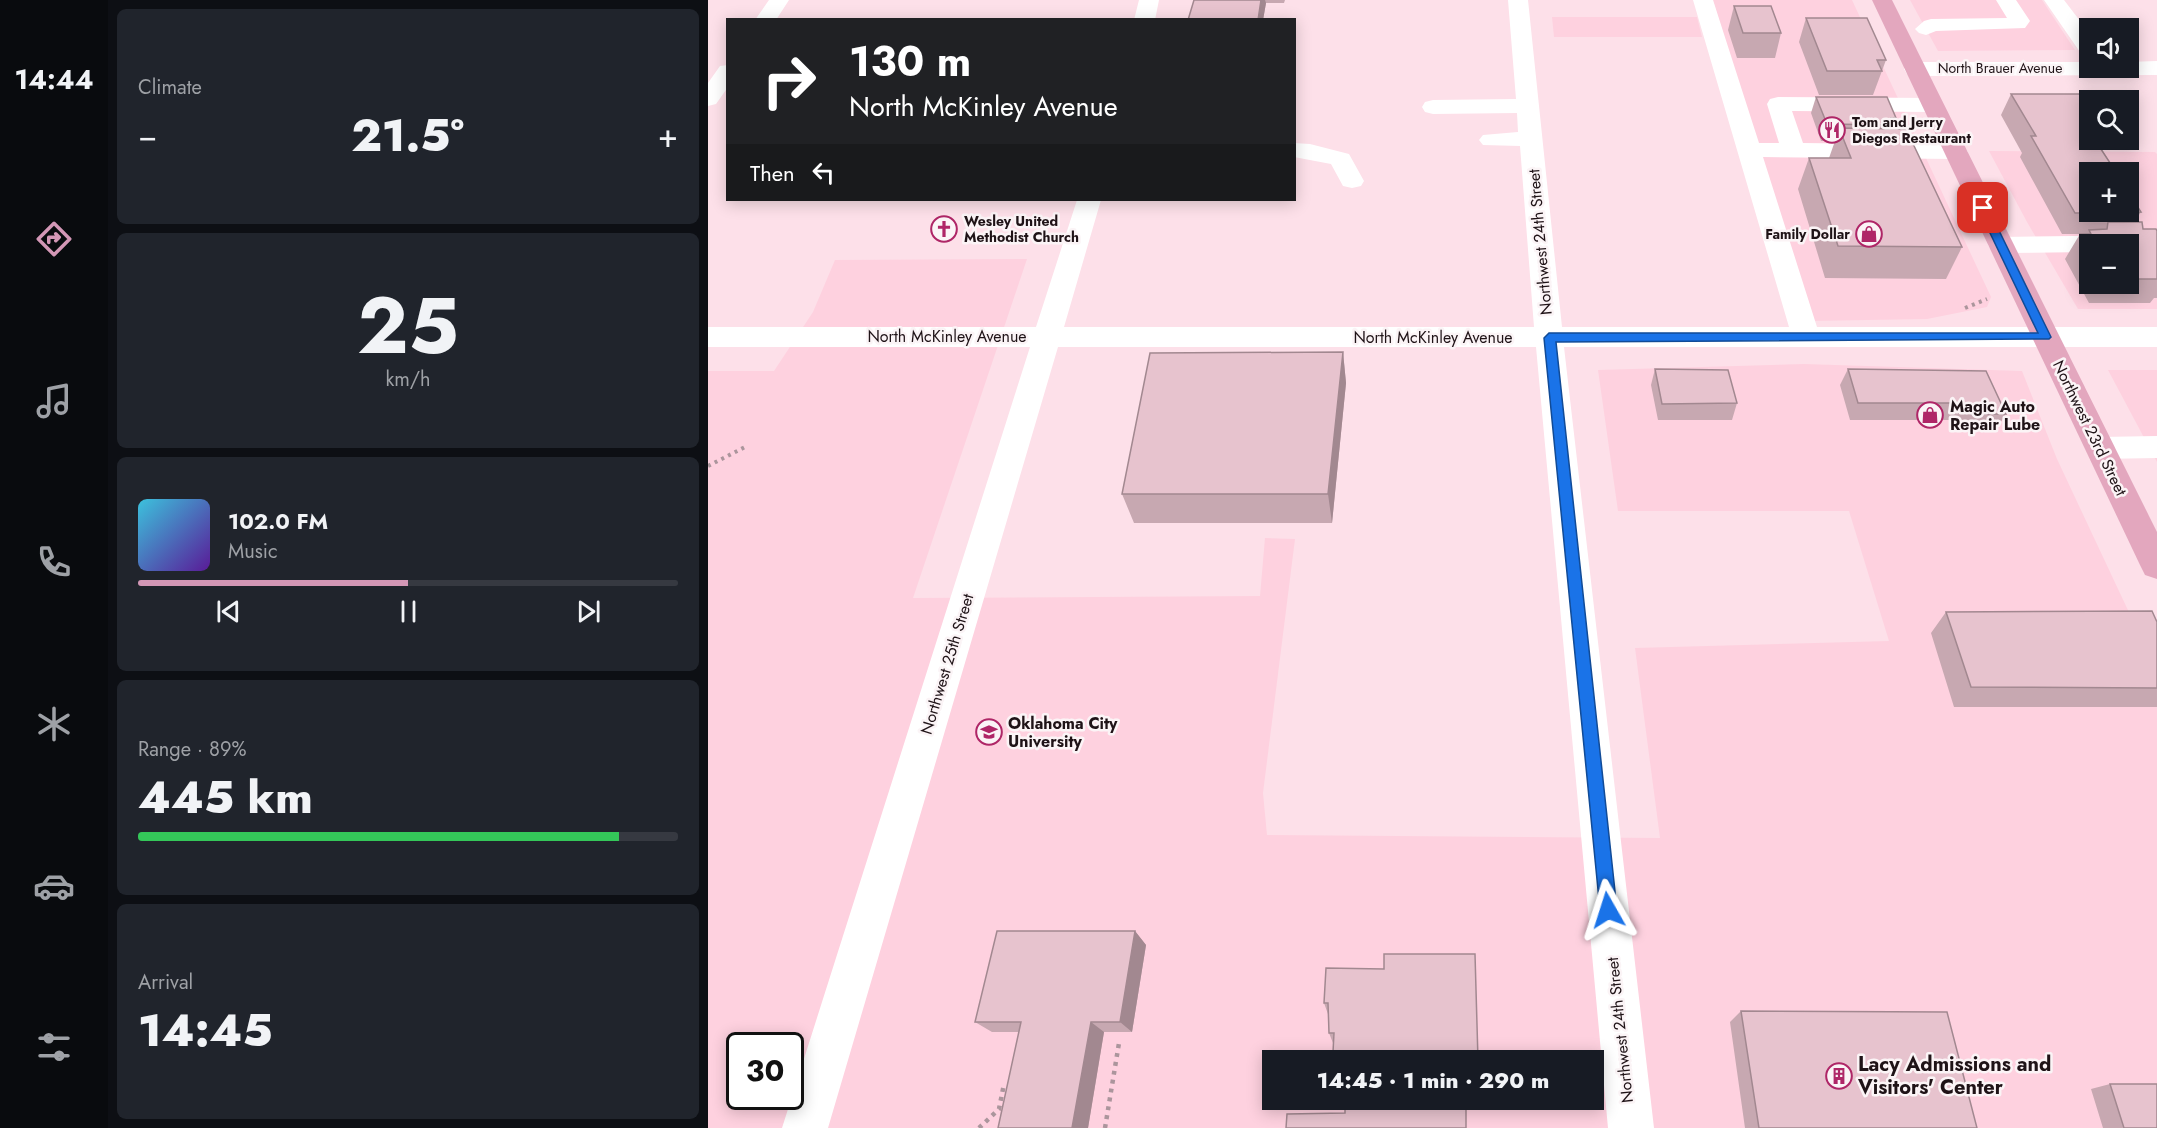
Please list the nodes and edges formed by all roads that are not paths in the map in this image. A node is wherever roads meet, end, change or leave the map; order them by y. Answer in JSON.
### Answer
{"nodes":[{"id":1,"x":779,"y":0,"type":"edge"},
{"id":2,"x":1149,"y":0,"type":"edge"},
{"id":3,"x":1518,"y":0,"type":"edge"},
{"id":4,"x":1703,"y":0,"type":"edge"},
{"id":5,"x":1882,"y":0,"type":"edge"},
{"id":6,"x":2006,"y":0,"type":"edge"},
{"id":7,"x":2054,"y":0,"type":"edge"},
{"id":8,"x":766,"y":18,"type":"edge"},
{"id":9,"x":1144,"y":18,"type":"edge"},
{"id":10,"x":1926,"y":29,"type":"dead end"},
{"id":11,"x":2079,"y":35,"type":"edge"},
{"id":12,"x":2079,"y":68,"type":"edge"},
{"id":13,"x":2139,"y":68,"type":"edge"},
{"id":14,"x":2157,"y":68,"type":"edge"},
{"id":15,"x":1915,"y":69,"type":"junction"},
{"id":16,"x":726,"y":74,"type":"edge"},
{"id":17,"x":708,"y":99,"type":"edge"},
{"id":18,"x":1933,"y":105,"type":"junction"},
{"id":19,"x":1527,"y":106,"type":"junction"},
{"id":20,"x":1433,"y":107,"type":"dead end"},
{"id":21,"x":1530,"y":139,"type":"junction"},
{"id":22,"x":1491,"y":142,"type":"dead end"},
{"id":23,"x":1296,"y":150,"type":"edge"},
{"id":24,"x":1749,"y":150,"type":"junction"},
{"id":25,"x":1793,"y":150,"type":"junction"},
{"id":26,"x":1956,"y":152,"type":"junction"},
{"id":27,"x":1352,"y":181,"type":"dead end"},
{"id":28,"x":1089,"y":201,"type":"edge"},
{"id":29,"x":2157,"y":243,"type":"edge"},
{"id":30,"x":2001,"y":245,"type":"junction"},
{"id":31,"x":1047,"y":336,"type":"junction"},
{"id":32,"x":1806,"y":336,"type":"junction"},
{"id":33,"x":708,"y":337,"type":"edge"},
{"id":34,"x":2045,"y":337,"type":"junction"},
{"id":35,"x":2157,"y":337,"type":"edge"},
{"id":36,"x":1549,"y":338,"type":"junction"},
{"id":37,"x":2157,"y":447,"type":"edge"},
{"id":38,"x":2100,"y":448,"type":"junction"},
{"id":39,"x":2157,"y":565,"type":"edge"},
{"id":40,"x":805,"y":1128,"type":"edge"},
{"id":41,"x":1631,"y":1128,"type":"edge"}],
"edges":[{"from":1,"to":8,"type":"street"},
{"from":2,"to":9,"type":"street"},
{"from":3,"to":19,"type":"street","name":"Northwest 24th Street"},
{"from":4,"to":24,"type":"street"},
{"from":5,"to":15,"type":"main road","name":"Northwest 23rd Street"},
{"from":6,"to":10,"type":"street"},
{"from":7,"to":11,"type":"street"},
{"from":12,"to":15,"type":"street","name":"North Brauer Avenue"},
{"from":13,"to":14,"type":"street","name":"North Brauer Avenue"},
{"from":15,"to":18,"type":"main road","name":"Northwest 23rd Street"},
{"from":16,"to":17,"type":"street"},
{"from":18,"to":25,"type":"street"},
{"from":18,"to":26,"type":"main road","name":"Northwest 23rd Street"},
{"from":19,"to":20,"type":"street"},
{"from":19,"to":21,"type":"street","name":"Northwest 24th Street"},
{"from":21,"to":22,"type":"street"},
{"from":21,"to":36,"type":"street","name":"Northwest 24th Street"},
{"from":23,"to":27,"type":"street"},
{"from":24,"to":25,"type":"street"},
{"from":24,"to":32,"type":"street"},
{"from":25,"to":26,"type":"street"},
{"from":26,"to":30,"type":"main road","name":"Northwest 23rd Street"},
{"from":28,"to":31,"type":"street","name":"Northwest 25th Street"},
{"from":29,"to":30,"type":"street"},
{"from":30,"to":34,"type":"main road","name":"Northwest 23rd Street"},
{"from":31,"to":33,"type":"street","name":"North McKinley Avenue"},
{"from":31,"to":36,"type":"street","name":"North McKinley Avenue"},
{"from":31,"to":40,"type":"street","name":"Northwest 25th Street"},
{"from":32,"to":34,"type":"street","name":"North McKinley Avenue"},
{"from":32,"to":36,"type":"street","name":"North McKinley Avenue"},
{"from":34,"to":35,"type":"street","name":"North McKinley Avenue"},
{"from":34,"to":38,"type":"main road","name":"Northwest 23rd Street"},
{"from":36,"to":41,"type":"street","name":"Northwest 24th Street"},
{"from":37,"to":38,"type":"street"},
{"from":38,"to":39,"type":"main road","name":"Northwest 23rd Street"}]}
